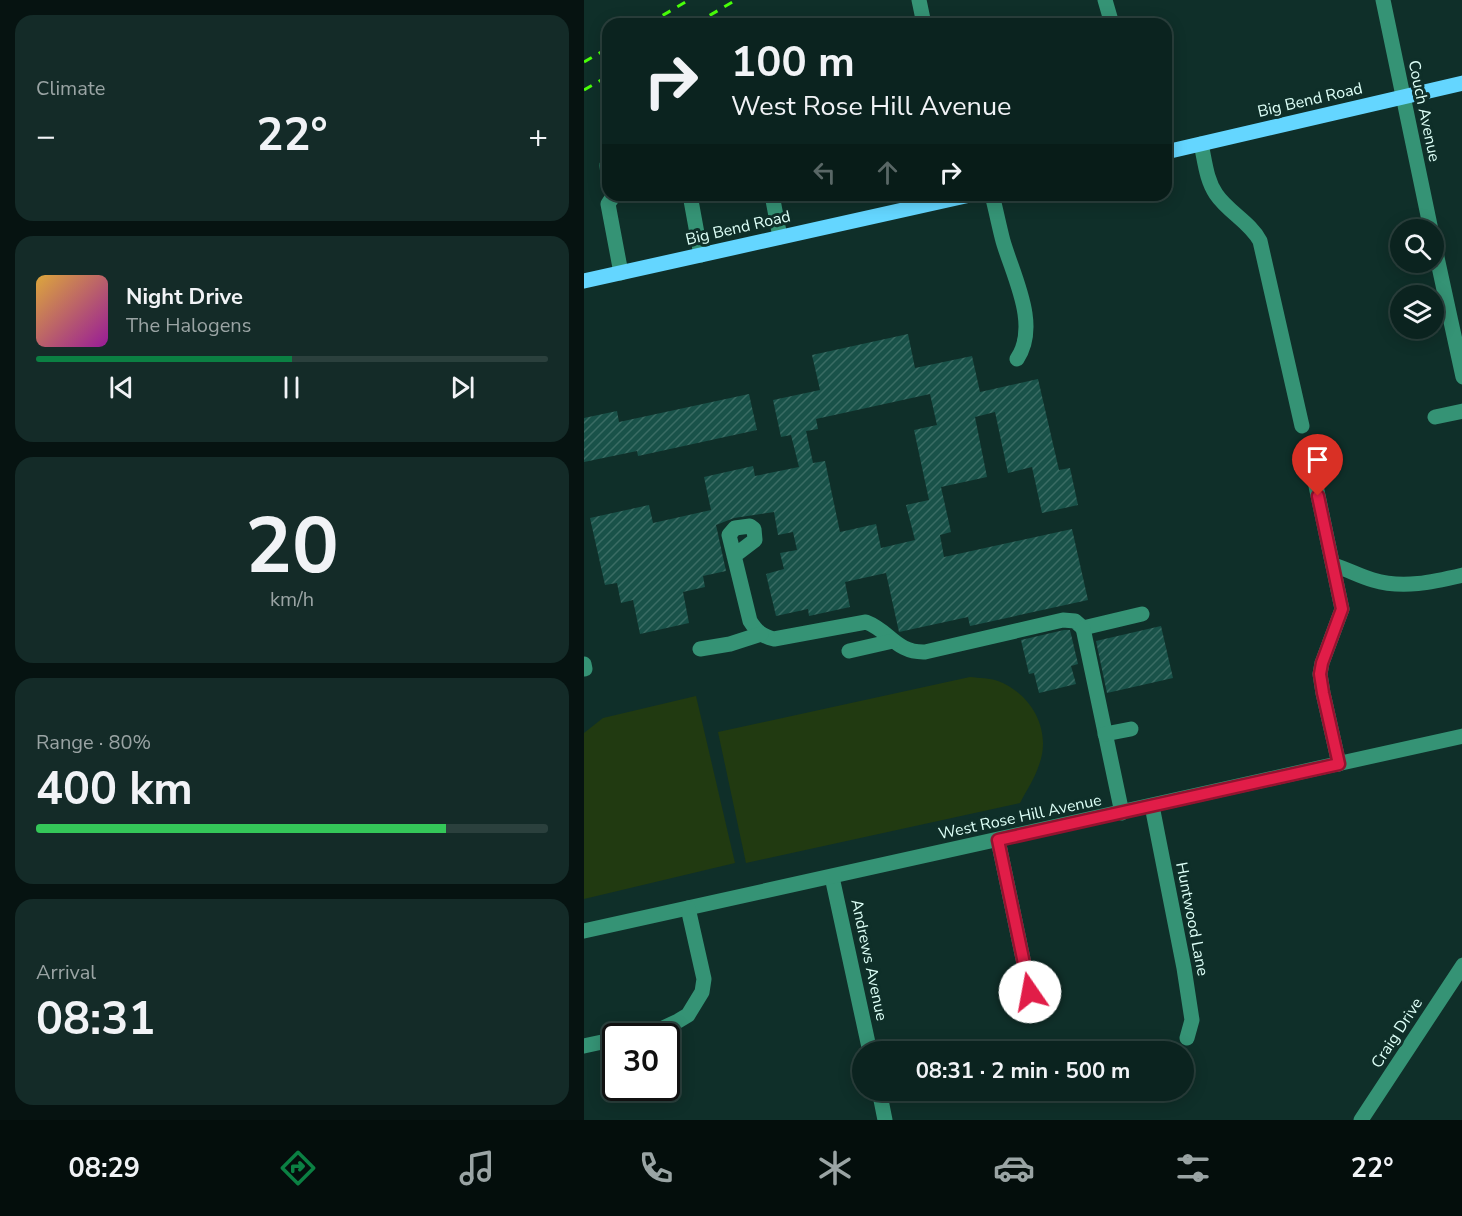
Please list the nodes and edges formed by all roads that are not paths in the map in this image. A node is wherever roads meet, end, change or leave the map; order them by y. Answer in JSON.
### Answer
{"nodes":[{"id":1,"x":919,"y":0,"type":"edge"},
{"id":2,"x":1105,"y":0,"type":"edge"},
{"id":3,"x":1383,"y":0,"type":"edge"},
{"id":4,"x":923,"y":18,"type":"edge"},
{"id":5,"x":1110,"y":18,"type":"edge"},
{"id":6,"x":1463,"y":83,"type":"edge"},
{"id":7,"x":1403,"y":97,"type":"junction"},
{"id":8,"x":1201,"y":144,"type":"junction"},
{"id":9,"x":1172,"y":151,"type":"edge"},
{"id":10,"x":609,"y":201,"type":"edge"},
{"id":11,"x":691,"y":201,"type":"edge"},
{"id":12,"x":773,"y":201,"type":"edge"},
{"id":13,"x":942,"y":201,"type":"edge"},
{"id":14,"x":993,"y":201,"type":"edge"},
{"id":15,"x":1429,"y":219,"type":"edge"},
{"id":16,"x":780,"y":237,"type":"junction"},
{"id":17,"x":701,"y":255,"type":"junction"},
{"id":18,"x":621,"y":273,"type":"junction"},
{"id":19,"x":1442,"y":273,"type":"edge"},
{"id":20,"x":584,"y":281,"type":"edge"},
{"id":21,"x":1459,"y":339,"type":"edge"},
{"id":22,"x":1017,"y":359,"type":"dead end"},
{"id":23,"x":1463,"y":377,"type":"edge"},
{"id":24,"x":1463,"y":411,"type":"edge"},
{"id":25,"x":1435,"y":417,"type":"dead end"},
{"id":26,"x":1302,"y":426,"type":"dead end"},
{"id":27,"x":1312,"y":467,"type":"dead end"},
{"id":28,"x":734,"y":556,"type":"dead end"},
{"id":29,"x":1333,"y":565,"type":"junction"},
{"id":30,"x":1463,"y":575,"type":"edge"},
{"id":31,"x":1142,"y":614,"type":"dead end"},
{"id":32,"x":1083,"y":628,"type":"junction"},
{"id":33,"x":761,"y":634,"type":"junction"},
{"id":34,"x":893,"y":641,"type":"junction"},
{"id":35,"x":700,"y":649,"type":"dead end"},
{"id":36,"x":849,"y":651,"type":"dead end"},
{"id":37,"x":1131,"y":729,"type":"dead end"},
{"id":38,"x":1105,"y":734,"type":"junction"},
{"id":39,"x":1463,"y":736,"type":"edge"},
{"id":40,"x":1339,"y":764,"type":"junction"},
{"id":41,"x":1152,"y":806,"type":"junction"},
{"id":42,"x":1122,"y":813,"type":"junction"},
{"id":43,"x":998,"y":840,"type":"junction"},
{"id":44,"x":832,"y":877,"type":"junction"},
{"id":45,"x":688,"y":908,"type":"junction"},
{"id":46,"x":584,"y":931,"type":"edge"},
{"id":47,"x":1463,"y":965,"type":"edge"},
{"id":48,"x":1030,"y":992,"type":"dead end"},
{"id":49,"x":676,"y":1023,"type":"edge"},
{"id":50,"x":1187,"y":1038,"type":"dead end"},
{"id":51,"x":868,"y":1041,"type":"edge"},
{"id":52,"x":602,"y":1042,"type":"edge"},
{"id":53,"x":584,"y":1046,"type":"edge"},
{"id":54,"x":882,"y":1101,"type":"edge"},
{"id":55,"x":886,"y":1120,"type":"edge"},
{"id":56,"x":1361,"y":1120,"type":"edge"}],
"edges":[{"from":1,"to":4,"type":"street"},
{"from":2,"to":5,"type":"street"},
{"from":3,"to":7,"type":"street","name":"Couch Avenue"},
{"from":6,"to":7,"type":"main road","name":"Big Bend Road"},
{"from":7,"to":8,"type":"main road","name":"Big Bend Road"},
{"from":7,"to":15,"type":"street","name":"Couch Avenue"},
{"from":8,"to":9,"type":"main road","name":"Big Bend Road"},
{"from":8,"to":26,"type":"street"},
{"from":10,"to":18,"type":"street"},
{"from":11,"to":17,"type":"street"},
{"from":12,"to":16,"type":"street"},
{"from":13,"to":16,"type":"main road","name":"Big Bend Road"},
{"from":14,"to":22,"type":"street"},
{"from":16,"to":17,"type":"main road","name":"Big Bend Road"},
{"from":17,"to":18,"type":"main road","name":"Big Bend Road"},
{"from":18,"to":20,"type":"main road","name":"Big Bend Road"},
{"from":19,"to":21,"type":"street"},
{"from":21,"to":23,"type":"street"},
{"from":24,"to":25,"type":"street"},
{"from":27,"to":29,"type":"street"},
{"from":28,"to":33,"type":"street"},
{"from":29,"to":30,"type":"street"},
{"from":29,"to":40,"type":"street"},
{"from":31,"to":32,"type":"street"},
{"from":32,"to":34,"type":"street"},
{"from":32,"to":38,"type":"street"},
{"from":33,"to":34,"type":"street"},
{"from":33,"to":35,"type":"street"},
{"from":34,"to":36,"type":"street"},
{"from":37,"to":38,"type":"street"},
{"from":38,"to":42,"type":"street"},
{"from":39,"to":40,"type":"street","name":"West Rose Hill Avenue"},
{"from":40,"to":41,"type":"street","name":"West Rose Hill Avenue"},
{"from":41,"to":42,"type":"street","name":"West Rose Hill Avenue"},
{"from":41,"to":50,"type":"street","name":"Huntwood Lane"},
{"from":42,"to":43,"type":"street","name":"West Rose Hill Avenue"},
{"from":43,"to":44,"type":"street","name":"West Rose Hill Avenue"},
{"from":43,"to":48,"type":"street"},
{"from":44,"to":45,"type":"street","name":"West Rose Hill Avenue"},
{"from":44,"to":51,"type":"street","name":"Andrews Avenue"},
{"from":45,"to":46,"type":"street","name":"West Rose Hill Avenue"},
{"from":45,"to":49,"type":"street"},
{"from":47,"to":56,"type":"street","name":"Craig Drive"},
{"from":52,"to":53,"type":"street"},
{"from":54,"to":55,"type":"street"}]}
